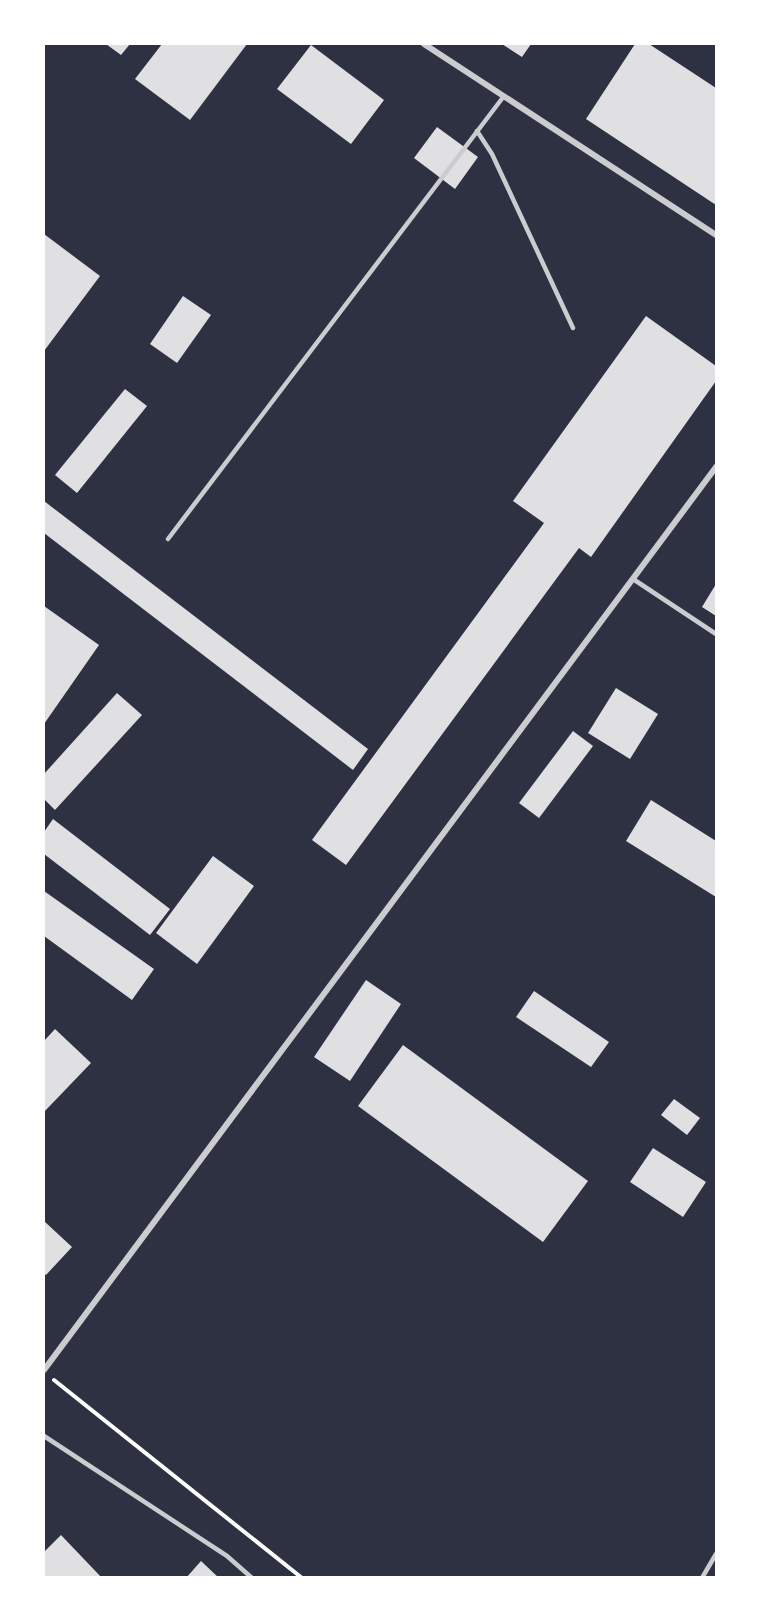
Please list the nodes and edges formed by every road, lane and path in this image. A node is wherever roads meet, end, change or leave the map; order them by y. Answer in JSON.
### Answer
{"nodes":[{"id":1,"x":424,"y":44,"type":"edge"},
{"id":2,"x":504,"y":96,"type":"junction"},
{"id":3,"x":477,"y":131,"type":"junction"},
{"id":4,"x":717,"y":235,"type":"edge"},
{"id":5,"x":573,"y":328,"type":"dead end"},
{"id":6,"x":717,"y":467,"type":"edge"},
{"id":7,"x":168,"y":539,"type":"dead end"},
{"id":8,"x":633,"y":579,"type":"junction"},
{"id":9,"x":717,"y":634,"type":"edge"},
{"id":10,"x":44,"y":1370,"type":"edge"},
{"id":11,"x":53,"y":1379,"type":"dead end"},
{"id":12,"x":44,"y":1436,"type":"edge"},
{"id":13,"x":717,"y":1554,"type":"edge"},
{"id":14,"x":252,"y":1578,"type":"edge"},
{"id":15,"x":302,"y":1578,"type":"edge"},
{"id":16,"x":702,"y":1578,"type":"edge"}],
"edges":[{"from":1,"to":2,"type":"street"},
{"from":2,"to":3,"type":"lane"},
{"from":2,"to":4,"type":"street"},
{"from":3,"to":5,"type":"lane"},
{"from":3,"to":7,"type":"lane"},
{"from":6,"to":8,"type":"street"},
{"from":8,"to":9,"type":"lane"},
{"from":8,"to":10,"type":"street"},
{"from":11,"to":15,"type":"path"},
{"from":12,"to":14,"type":"lane"},
{"from":13,"to":16,"type":"lane"}]}
